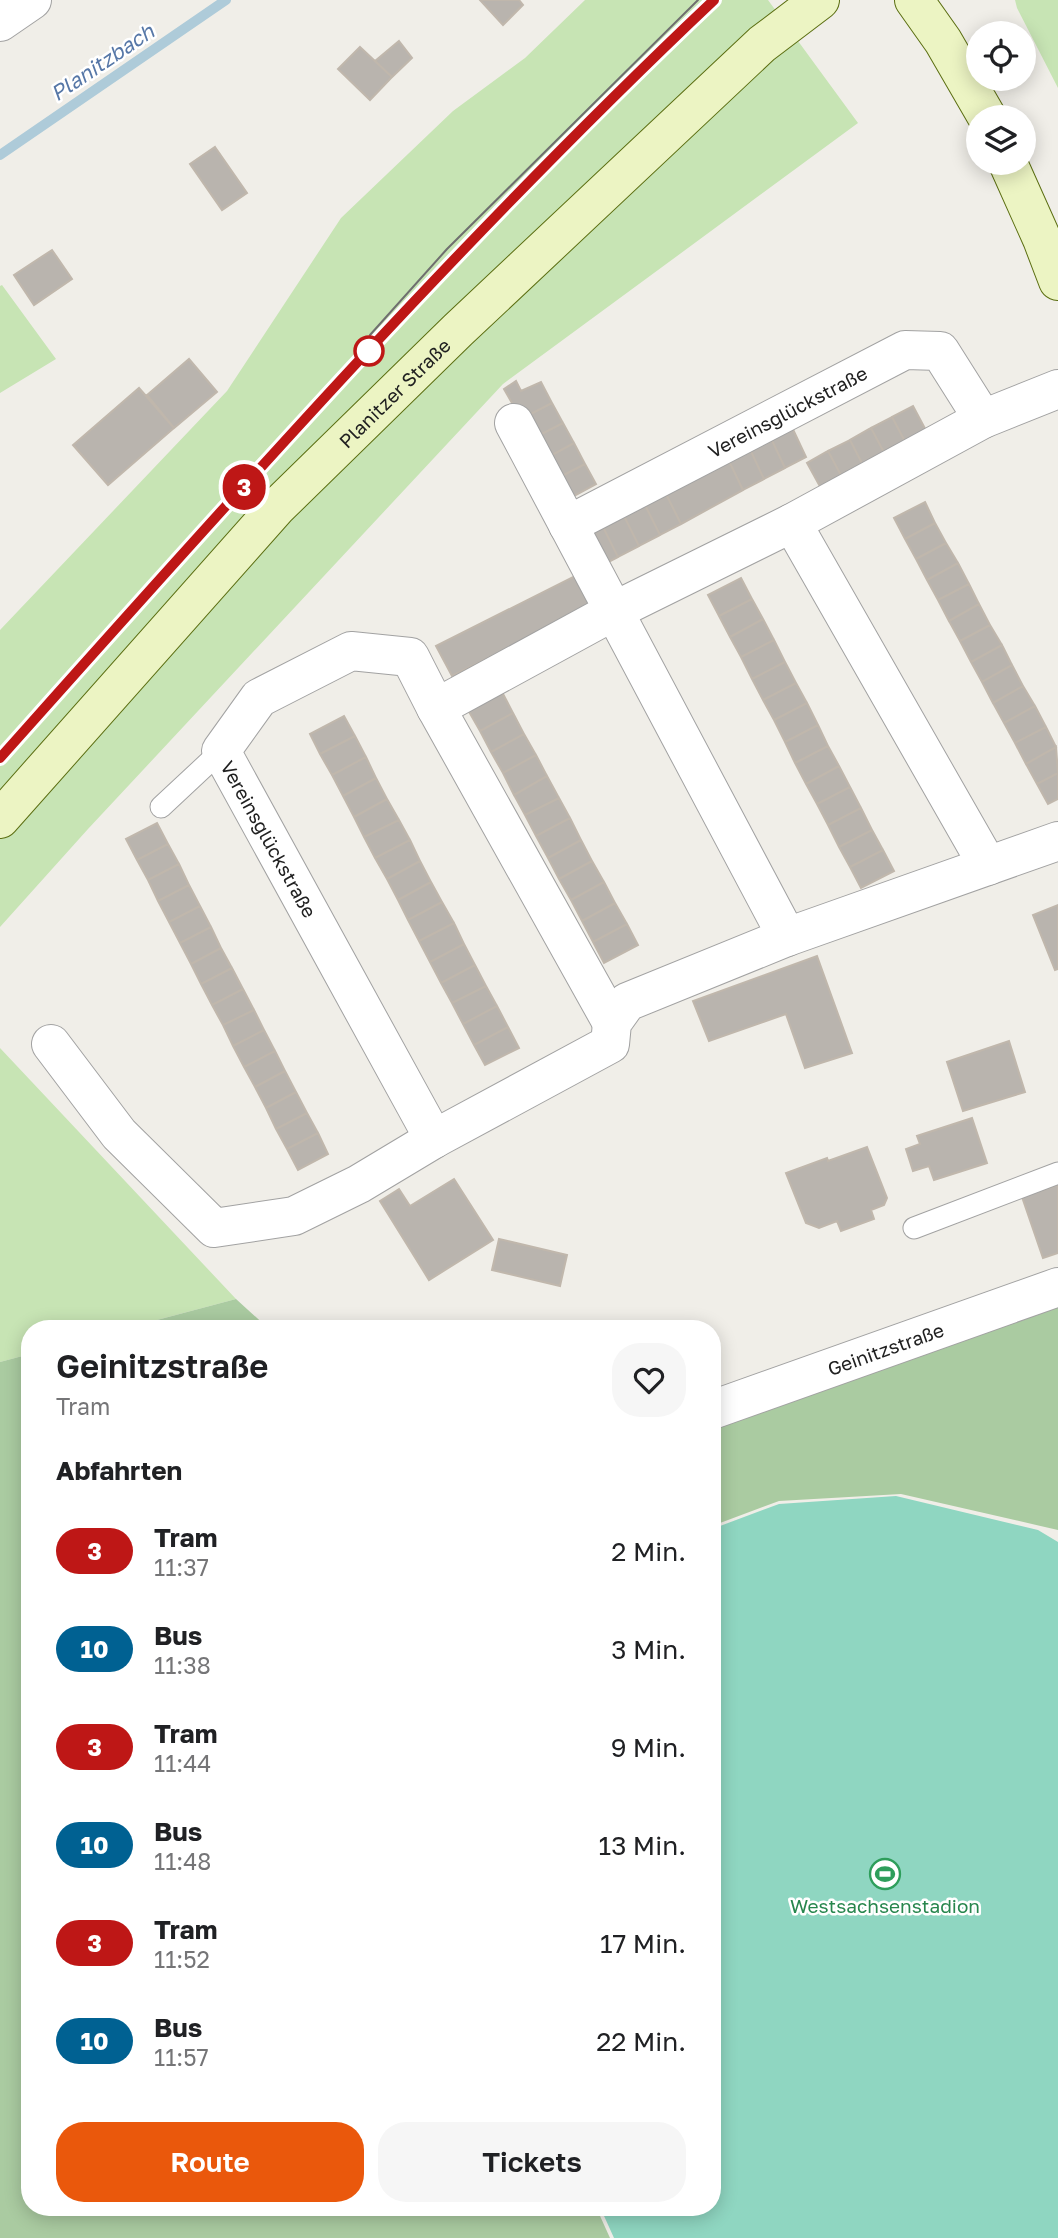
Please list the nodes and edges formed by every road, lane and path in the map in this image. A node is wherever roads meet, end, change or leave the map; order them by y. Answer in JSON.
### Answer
{"nodes":[{"id":1,"x":32,"y":0,"type":"edge"},
{"id":2,"x":820,"y":0,"type":"edge"},
{"id":3,"x":914,"y":0,"type":"edge"},
{"id":4,"x":0,"y":22,"type":"edge"},
{"id":5,"x":980,"y":105,"type":"edge"},
{"id":6,"x":1013,"y":175,"type":"edge"},
{"id":7,"x":1058,"y":281,"type":"edge"},
{"id":8,"x":1058,"y":389,"type":"edge"},
{"id":9,"x":982,"y":419,"type":"junction"},
{"id":10,"x":514,"y":424,"type":"dead end"},
{"id":11,"x":792,"y":523,"type":"junction"},
{"id":12,"x":568,"y":525,"type":"junction"},
{"id":13,"x":614,"y":611,"type":"junction"},
{"id":14,"x":436,"y":708,"type":"junction"},
{"id":15,"x":220,"y":751,"type":"junction"},
{"id":16,"x":161,"y":807,"type":"dead end"},
{"id":17,"x":0,"y":819,"type":"edge"},
{"id":18,"x":1058,"y":841,"type":"edge"},
{"id":19,"x":988,"y":866,"type":"junction"},
{"id":20,"x":787,"y":937,"type":"junction"},
{"id":21,"x":612,"y":1023,"type":"junction"},
{"id":22,"x":51,"y":1044,"type":"dead end"},
{"id":23,"x":434,"y":1139,"type":"junction"},
{"id":24,"x":1058,"y":1173,"type":"edge"},
{"id":25,"x":915,"y":1228,"type":"dead end"},
{"id":26,"x":1058,"y":1287,"type":"edge"},
{"id":27,"x":721,"y":1407,"type":"edge"}],
"edges":[{"from":1,"to":4,"type":"street"},
{"from":2,"to":17,"type":"main road","name":"Planitzer Straße"},
{"from":3,"to":5,"type":"main road"},
{"from":6,"to":7,"type":"main road"},
{"from":8,"to":9,"type":"street"},
{"from":9,"to":11,"type":"street"},
{"from":9,"to":12,"type":"street","name":"Vereinsglückstraße"},
{"from":10,"to":12,"type":"street"},
{"from":11,"to":13,"type":"street"},
{"from":11,"to":19,"type":"street"},
{"from":12,"to":13,"type":"street"},
{"from":13,"to":14,"type":"street"},
{"from":13,"to":20,"type":"street"},
{"from":14,"to":15,"type":"street","name":"Vereinsglückstraße"},
{"from":14,"to":21,"type":"street","name":"Vereinsglückstraße"},
{"from":15,"to":16,"type":"lane"},
{"from":15,"to":23,"type":"street","name":"Vereinsglückstraße"},
{"from":18,"to":19,"type":"street"},
{"from":19,"to":20,"type":"street"},
{"from":20,"to":21,"type":"street"},
{"from":21,"to":23,"type":"street"},
{"from":22,"to":23,"type":"street"},
{"from":24,"to":25,"type":"lane"},
{"from":26,"to":27,"type":"street","name":"Geinitzstraße"}]}
